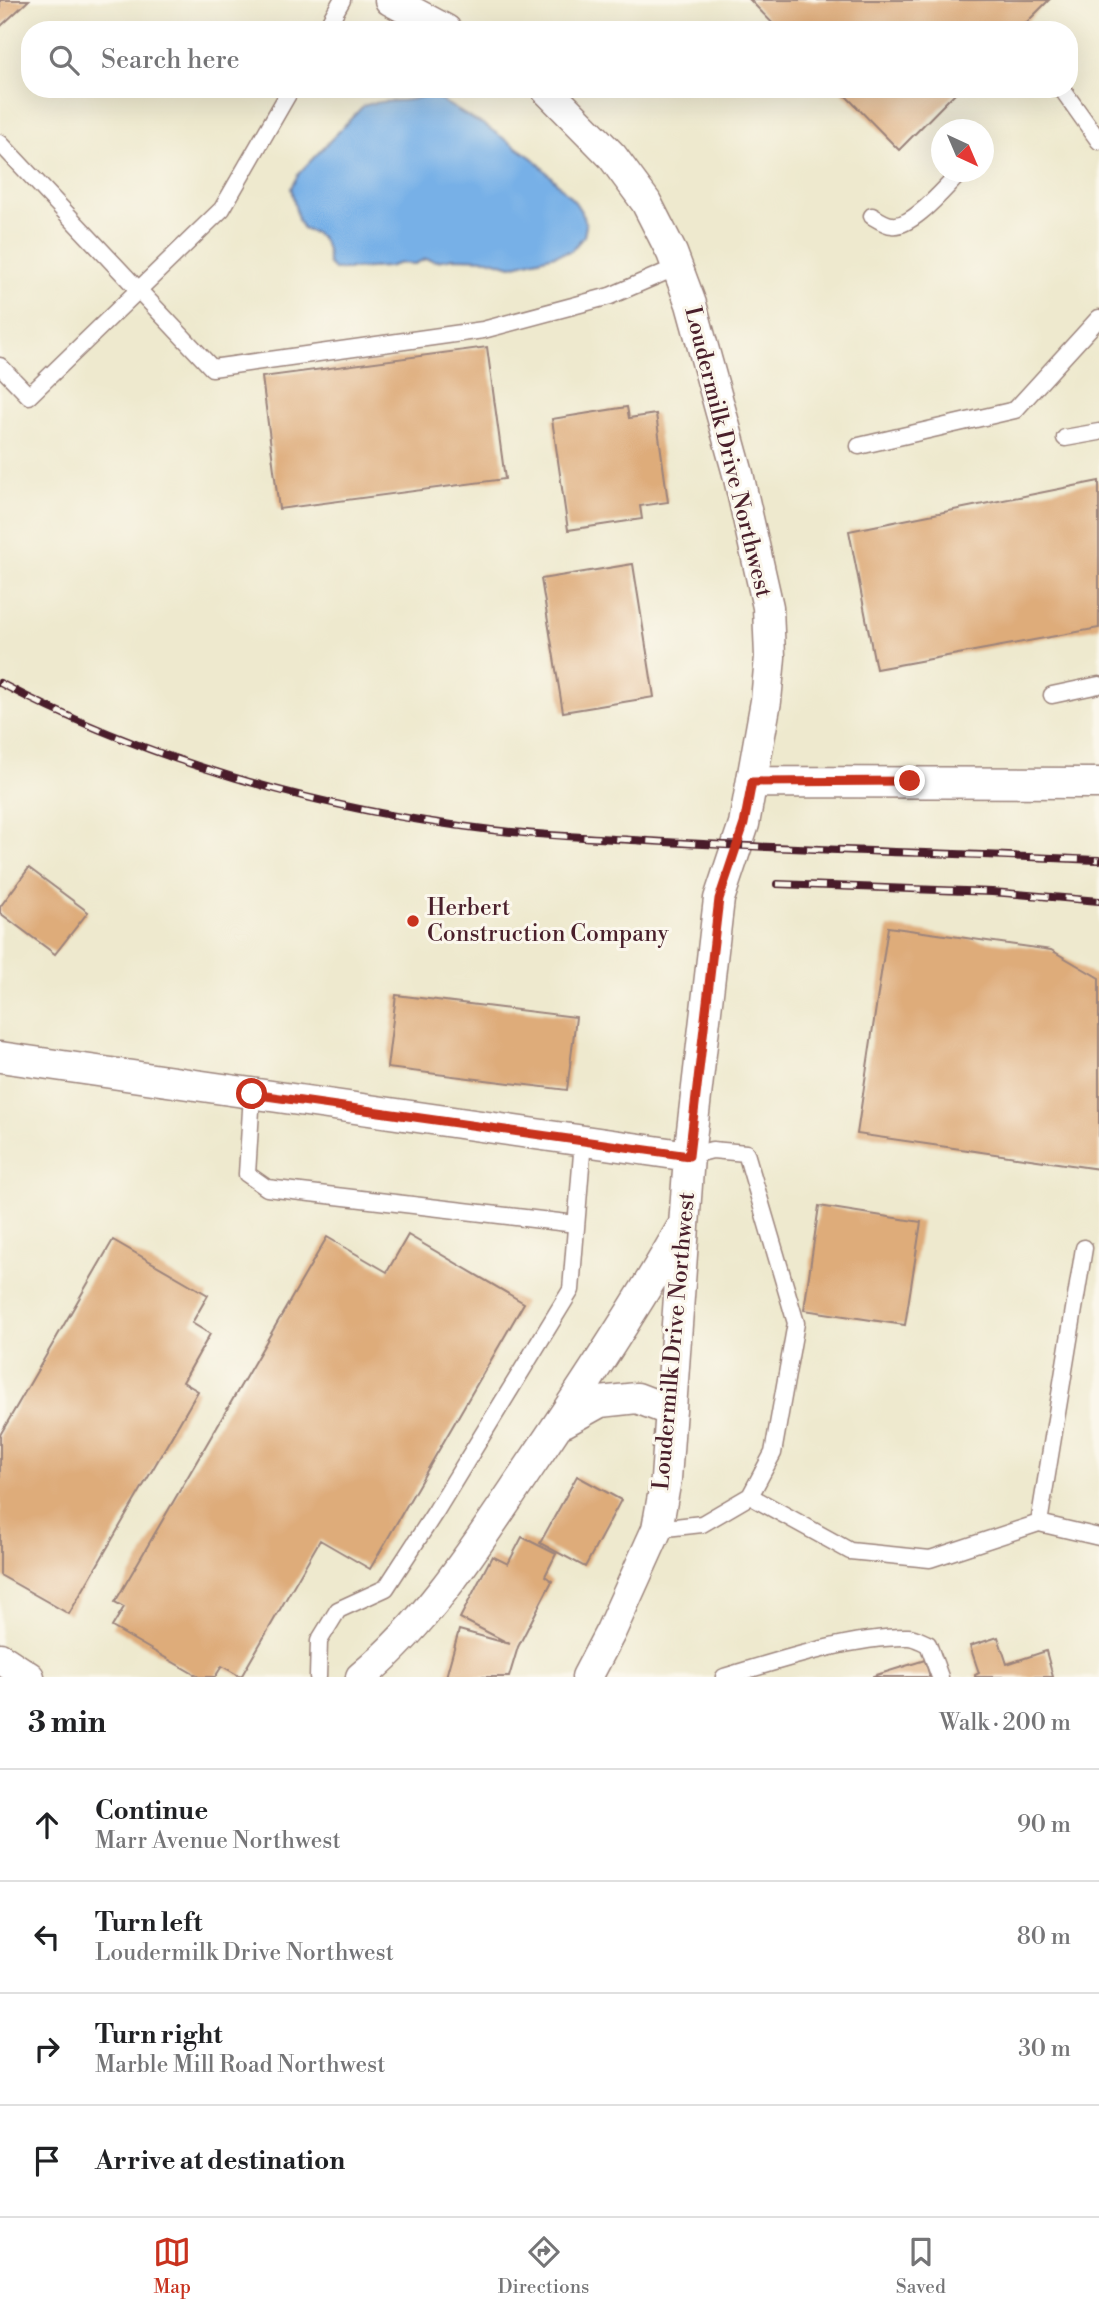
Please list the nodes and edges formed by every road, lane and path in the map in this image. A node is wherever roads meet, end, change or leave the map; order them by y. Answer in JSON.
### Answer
{"nodes":[{"id":1,"x":342,"y":0,"type":"edge"},
{"id":2,"x":390,"y":0,"type":"edge"},
{"id":3,"x":330,"y":21,"type":"edge"},
{"id":4,"x":429,"y":21,"type":"edge"},
{"id":5,"x":286,"y":98,"type":"edge"},
{"id":6,"x":555,"y":98,"type":"edge"},
{"id":7,"x":1068,"y":98,"type":"edge"},
{"id":8,"x":1099,"y":141,"type":"edge"},
{"id":9,"x":0,"y":143,"type":"edge"},
{"id":10,"x":951,"y":182,"type":"edge"},
{"id":11,"x":872,"y":216,"type":"dead end"},
{"id":12,"x":677,"y":267,"type":"junction"},
{"id":13,"x":139,"y":291,"type":"junction"},
{"id":14,"x":1099,"y":317,"type":"edge"},
{"id":15,"x":0,"y":366,"type":"edge"},
{"id":16,"x":1099,"y":432,"type":"edge"},
{"id":17,"x":1065,"y":438,"type":"dead end"},
{"id":18,"x":859,"y":446,"type":"dead end"},
{"id":19,"x":1099,"y":685,"type":"edge"},
{"id":20,"x":1052,"y":695,"type":"dead end"},
{"id":21,"x":752,"y":782,"type":"junction"},
{"id":22,"x":1099,"y":783,"type":"edge"},
{"id":23,"x":0,"y":1057,"type":"edge"},
{"id":24,"x":252,"y":1094,"type":"junction"},
{"id":25,"x":583,"y":1141,"type":"junction"},
{"id":26,"x":689,"y":1156,"type":"junction"},
{"id":27,"x":684,"y":1222,"type":"junction"},
{"id":28,"x":576,"y":1224,"type":"junction"},
{"id":29,"x":1084,"y":1248,"type":"dead end"},
{"id":30,"x":671,"y":1411,"type":"junction"},
{"id":31,"x":557,"y":1426,"type":"junction"},
{"id":32,"x":750,"y":1496,"type":"junction"},
{"id":33,"x":1039,"y":1524,"type":"junction"},
{"id":34,"x":657,"y":1529,"type":"junction"},
{"id":35,"x":1099,"y":1537,"type":"edge"},
{"id":36,"x":0,"y":1658,"type":"edge"},
{"id":37,"x":29,"y":1677,"type":"edge"},
{"id":38,"x":318,"y":1677,"type":"edge"},
{"id":39,"x":361,"y":1677,"type":"edge"},
{"id":40,"x":587,"y":1677,"type":"edge"},
{"id":41,"x":724,"y":1677,"type":"edge"},
{"id":42,"x":940,"y":1677,"type":"edge"}],
"edges":[{"from":1,"to":3,"type":"lane"},
{"from":2,"to":4,"type":"street"},
{"from":5,"to":13,"type":"lane"},
{"from":6,"to":12,"type":"street","name":"Loudermilk Drive Northwest"},
{"from":7,"to":8,"type":"lane"},
{"from":9,"to":13,"type":"lane"},
{"from":10,"to":11,"type":"lane"},
{"from":12,"to":13,"type":"lane"},
{"from":12,"to":21,"type":"street","name":"Loudermilk Drive Northwest"},
{"from":13,"to":15,"type":"lane"},
{"from":14,"to":18,"type":"lane"},
{"from":16,"to":17,"type":"lane"},
{"from":19,"to":20,"type":"lane"},
{"from":21,"to":22,"type":"street"},
{"from":21,"to":26,"type":"street","name":"Loudermilk Drive Northwest"},
{"from":23,"to":24,"type":"street"},
{"from":24,"to":25,"type":"street"},
{"from":24,"to":28,"type":"lane"},
{"from":25,"to":26,"type":"street"},
{"from":25,"to":28,"type":"lane"},
{"from":26,"to":27,"type":"street","name":"Loudermilk Drive Northwest"},
{"from":26,"to":32,"type":"lane"},
{"from":27,"to":30,"type":"street","name":"Loudermilk Drive Northwest"},
{"from":27,"to":31,"type":"street"},
{"from":28,"to":38,"type":"lane"},
{"from":29,"to":33,"type":"lane"},
{"from":30,"to":31,"type":"street"},
{"from":30,"to":34,"type":"street","name":"Loudermilk Drive Northwest"},
{"from":31,"to":39,"type":"street"},
{"from":32,"to":33,"type":"lane"},
{"from":32,"to":34,"type":"lane"},
{"from":33,"to":35,"type":"lane"},
{"from":34,"to":40,"type":"street","name":"Loudermilk Drive Northwest"},
{"from":36,"to":37,"type":"street"},
{"from":41,"to":42,"type":"lane"}]}
